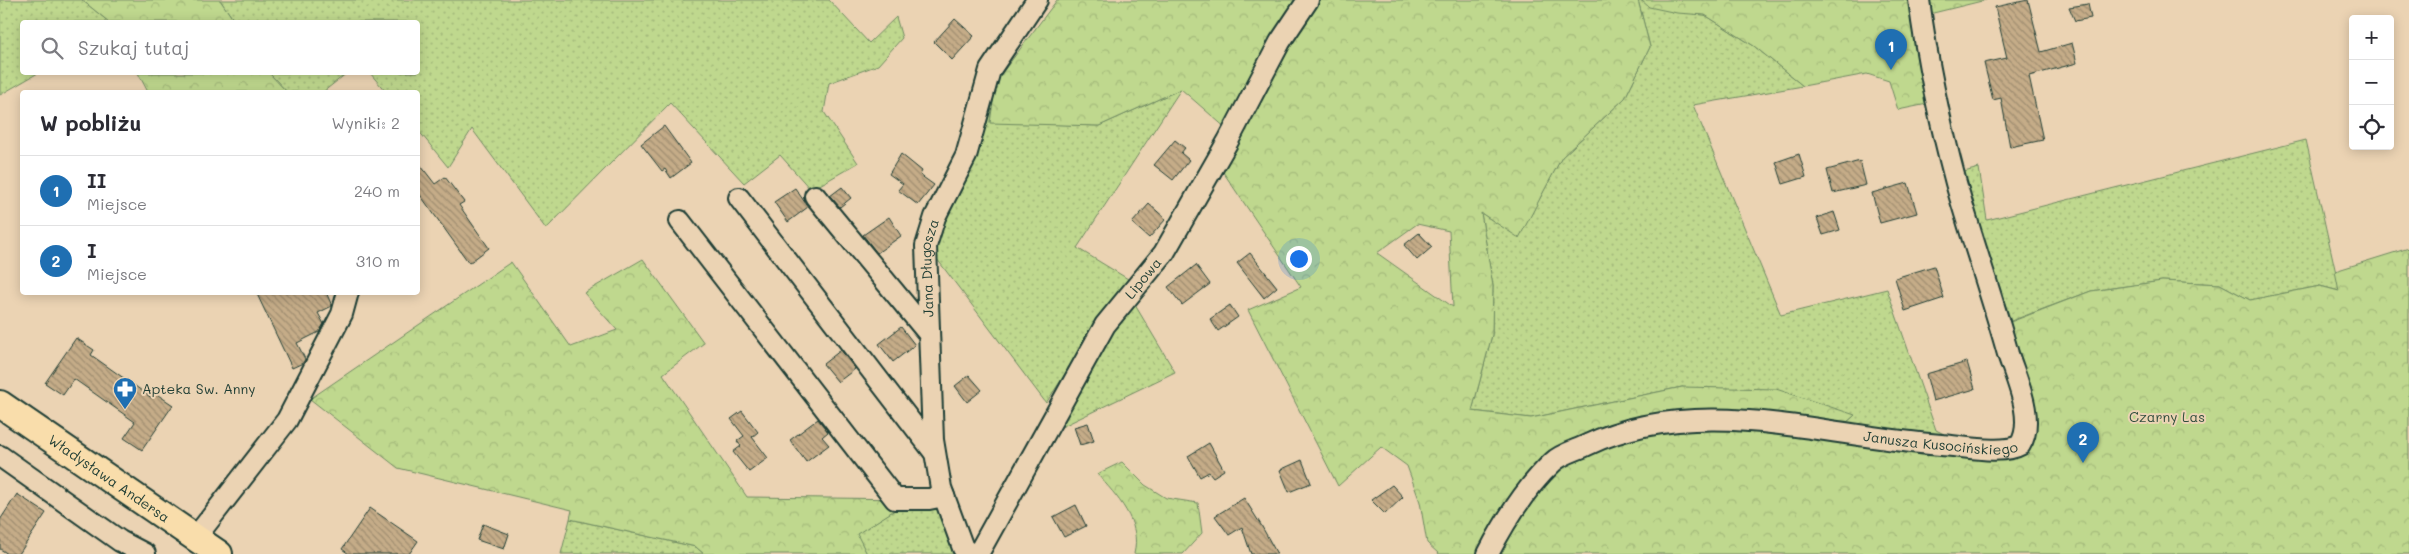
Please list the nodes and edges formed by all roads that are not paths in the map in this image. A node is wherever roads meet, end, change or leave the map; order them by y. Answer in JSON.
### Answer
{"nodes":[{"id":1,"x":1038,"y":0,"type":"edge"},
{"id":2,"x":1308,"y":0,"type":"edge"},
{"id":3,"x":1918,"y":0,"type":"edge"},
{"id":4,"x":815,"y":196,"type":"dead end"},
{"id":5,"x":739,"y":198,"type":"dead end"},
{"id":6,"x":680,"y":221,"type":"dead end"},
{"id":7,"x":347,"y":295,"type":"edge"},
{"id":8,"x":928,"y":333,"type":"junction"},
{"id":9,"x":0,"y":404,"type":"edge"},
{"id":10,"x":935,"y":453,"type":"junction"},
{"id":11,"x":0,"y":456,"type":"edge"},
{"id":12,"x":944,"y":496,"type":"junction"},
{"id":13,"x":196,"y":538,"type":"junction"},
{"id":14,"x":145,"y":554,"type":"edge"},
{"id":15,"x":219,"y":554,"type":"edge"},
{"id":16,"x":971,"y":554,"type":"edge"},
{"id":17,"x":978,"y":554,"type":"edge"},
{"id":18,"x":1488,"y":554,"type":"edge"}],
"edges":[{"from":1,"to":8,"type":"street","name":"Jana Długosza"},
{"from":2,"to":17,"type":"street","name":"Lipowa"},
{"from":3,"to":18,"type":"street","name":"Janusza Kusocińskiego"},
{"from":4,"to":8,"type":"street"},
{"from":5,"to":10,"type":"street"},
{"from":6,"to":12,"type":"street"},
{"from":7,"to":13,"type":"street"},
{"from":8,"to":10,"type":"street","name":"Jana Długosza"},
{"from":9,"to":13,"type":"main road","name":"Władysława Andersa"},
{"from":10,"to":12,"type":"street","name":"Jana Długosza"},
{"from":11,"to":14,"type":"street"},
{"from":12,"to":16,"type":"street","name":"Jana Długosza"},
{"from":13,"to":15,"type":"main road","name":"Władysława Andersa"}]}
